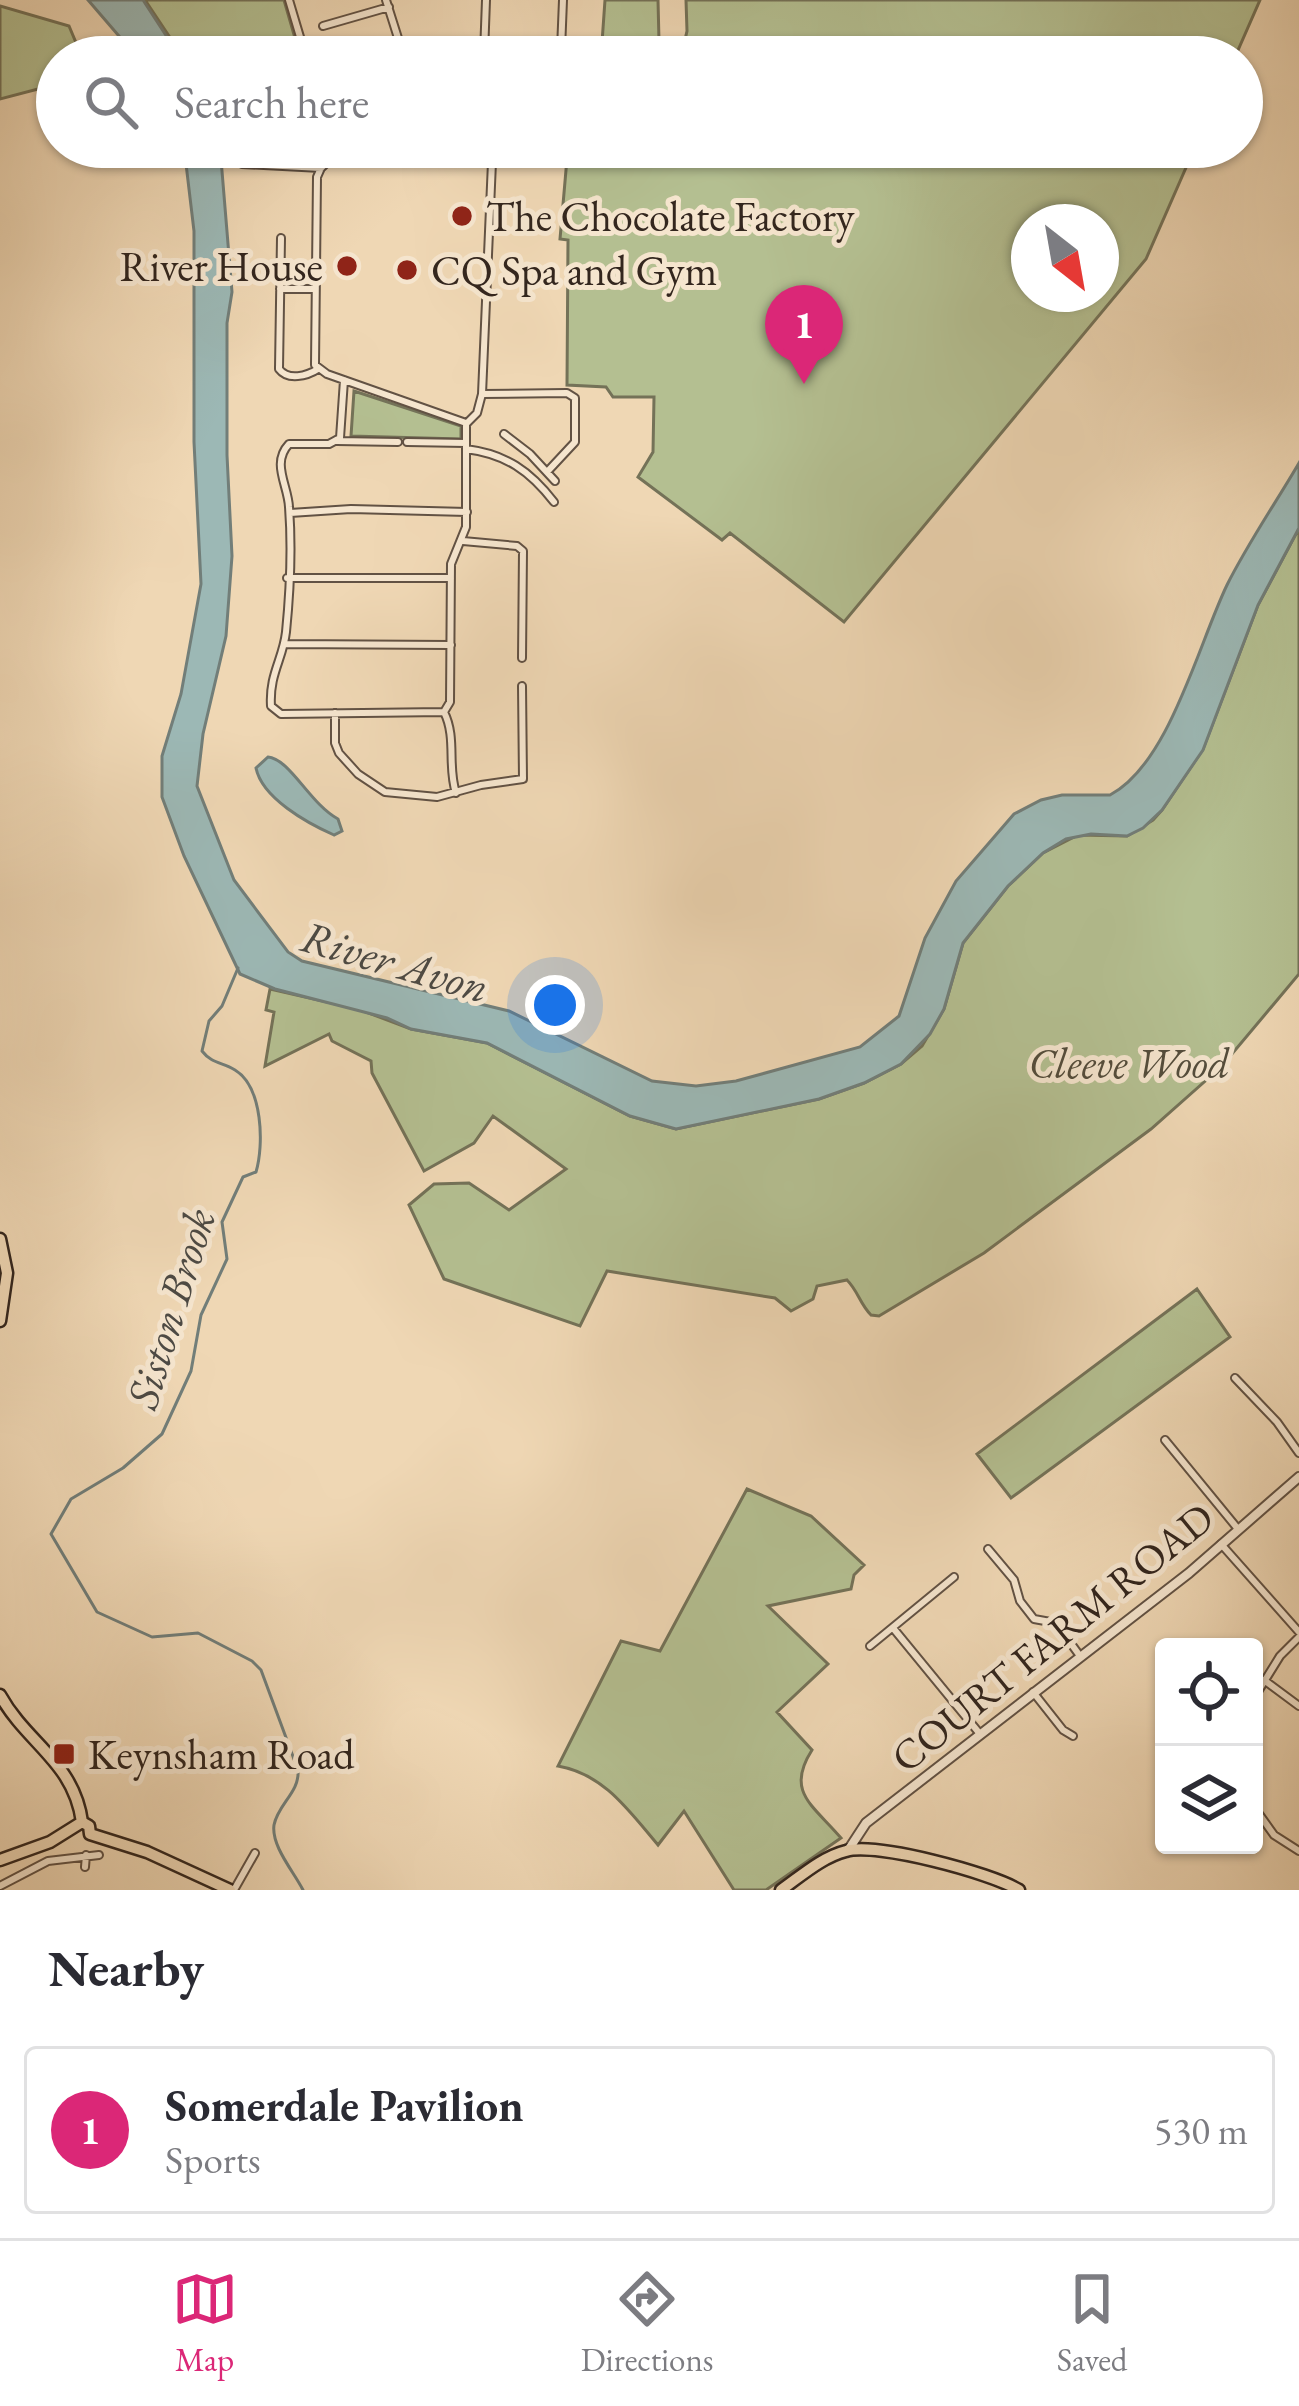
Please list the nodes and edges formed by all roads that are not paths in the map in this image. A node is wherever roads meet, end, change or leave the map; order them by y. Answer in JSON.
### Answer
{"nodes":[{"id":1,"x":289,"y":0,"type":"edge"},
{"id":2,"x":486,"y":0,"type":"edge"},
{"id":3,"x":563,"y":0,"type":"edge"},
{"id":4,"x":388,"y":4,"type":"edge"},
{"id":5,"x":322,"y":26,"type":"dead end"},
{"id":6,"x":300,"y":36,"type":"edge"},
{"id":7,"x":398,"y":36,"type":"edge"},
{"id":8,"x":483,"y":36,"type":"edge"},
{"id":9,"x":562,"y":36,"type":"edge"},
{"id":10,"x":321,"y":168,"type":"edge"},
{"id":11,"x":492,"y":168,"type":"edge"},
{"id":12,"x":281,"y":238,"type":"dead end"},
{"id":13,"x":280,"y":289,"type":"junction"},
{"id":14,"x":315,"y":290,"type":"junction"},
{"id":15,"x":318,"y":369,"type":"junction"},
{"id":16,"x":344,"y":380,"type":"junction"},
{"id":17,"x":482,"y":394,"type":"junction"},
{"id":18,"x":466,"y":423,"type":"junction"},
{"id":19,"x":504,"y":434,"type":"dead end"},
{"id":20,"x":337,"y":441,"type":"junction"},
{"id":21,"x":466,"y":446,"type":"junction"},
{"id":22,"x":547,"y":472,"type":"junction"},
{"id":23,"x":555,"y":481,"type":"dead end"},
{"id":24,"x":554,"y":502,"type":"dead end"},
{"id":25,"x":466,"y":512,"type":"junction"},
{"id":26,"x":290,"y":513,"type":"junction"},
{"id":27,"x":463,"y":541,"type":"junction"},
{"id":28,"x":287,"y":578,"type":"junction"},
{"id":29,"x":451,"y":578,"type":"junction"},
{"id":30,"x":284,"y":644,"type":"junction"},
{"id":31,"x":451,"y":645,"type":"junction"},
{"id":32,"x":522,"y":658,"type":"dead end"},
{"id":33,"x":522,"y":686,"type":"dead end"},
{"id":34,"x":444,"y":712,"type":"junction"},
{"id":35,"x":334,"y":713,"type":"junction"},
{"id":36,"x":456,"y":793,"type":"junction"},
{"id":37,"x":0,"y":1239,"type":"edge"},
{"id":38,"x":0,"y":1321,"type":"edge"},
{"id":39,"x":1235,"y":1378,"type":"dead end"},
{"id":40,"x":1166,"y":1441,"type":"dead end"},
{"id":41,"x":1299,"y":1453,"type":"edge"},
{"id":42,"x":1299,"y":1477,"type":"edge"},
{"id":43,"x":1238,"y":1529,"type":"junction"},
{"id":44,"x":1221,"y":1544,"type":"junction"},
{"id":45,"x":988,"y":1549,"type":"dead end"},
{"id":46,"x":954,"y":1577,"type":"dead end"},
{"id":47,"x":892,"y":1628,"type":"junction"},
{"id":48,"x":1299,"y":1635,"type":"edge"},
{"id":49,"x":870,"y":1646,"type":"dead end"},
{"id":50,"x":1080,"y":1656,"type":"junction"},
{"id":51,"x":1264,"y":1680,"type":"joint"},
{"id":52,"x":1033,"y":1692,"type":"junction"},
{"id":53,"x":0,"y":1695,"type":"edge"},
{"id":54,"x":1299,"y":1706,"type":"edge"},
{"id":55,"x":980,"y":1734,"type":"junction"},
{"id":56,"x":1073,"y":1736,"type":"dead end"},
{"id":57,"x":1263,"y":1820,"type":"edge"},
{"id":58,"x":82,"y":1822,"type":"junction"},
{"id":59,"x":70,"y":1832,"type":"junction"},
{"id":60,"x":90,"y":1834,"type":"junction"},
{"id":61,"x":849,"y":1849,"type":"junction"},
{"id":62,"x":1299,"y":1851,"type":"edge"},
{"id":63,"x":255,"y":1853,"type":"dead end"},
{"id":64,"x":86,"y":1855,"type":"junction"},
{"id":65,"x":99,"y":1855,"type":"dead end"},
{"id":66,"x":0,"y":1860,"type":"edge"},
{"id":67,"x":86,"y":1867,"type":"dead end"},
{"id":68,"x":0,"y":1886,"type":"edge"},
{"id":69,"x":232,"y":1890,"type":"edge"},
{"id":70,"x":781,"y":1890,"type":"edge"},
{"id":71,"x":1019,"y":1890,"type":"edge"}],
"edges":[{"from":1,"to":6,"type":"street"},
{"from":2,"to":8,"type":"street"},
{"from":3,"to":9,"type":"street"},
{"from":4,"to":5,"type":"street"},
{"from":4,"to":7,"type":"street"},
{"from":10,"to":14,"type":"street"},
{"from":11,"to":17,"type":"street"},
{"from":12,"to":13,"type":"street"},
{"from":13,"to":14,"type":"street"},
{"from":13,"to":15,"type":"street"},
{"from":14,"to":15,"type":"street"},
{"from":15,"to":16,"type":"street"},
{"from":16,"to":18,"type":"street"},
{"from":16,"to":20,"type":"street"},
{"from":17,"to":18,"type":"street"},
{"from":17,"to":22,"type":"street"},
{"from":18,"to":21,"type":"street"},
{"from":19,"to":22,"type":"street"},
{"from":20,"to":21,"type":"street"},
{"from":20,"to":26,"type":"street"},
{"from":21,"to":24,"type":"street"},
{"from":21,"to":25,"type":"street"},
{"from":22,"to":23,"type":"street"},
{"from":25,"to":26,"type":"street"},
{"from":25,"to":27,"type":"street"},
{"from":26,"to":28,"type":"street"},
{"from":27,"to":29,"type":"street"},
{"from":27,"to":32,"type":"street"},
{"from":28,"to":29,"type":"street"},
{"from":28,"to":30,"type":"street"},
{"from":29,"to":31,"type":"street"},
{"from":30,"to":31,"type":"street"},
{"from":30,"to":35,"type":"street"},
{"from":31,"to":34,"type":"street"},
{"from":33,"to":36,"type":"street"},
{"from":34,"to":35,"type":"street"},
{"from":34,"to":36,"type":"street"},
{"from":35,"to":36,"type":"street"},
{"from":37,"to":38,"type":"main road"},
{"from":39,"to":41,"type":"street"},
{"from":40,"to":43,"type":"street"},
{"from":42,"to":43,"type":"street","name":"COURT FARM ROAD"},
{"from":43,"to":44,"type":"street","name":"COURT FARM ROAD"},
{"from":44,"to":48,"type":"street"},
{"from":44,"to":50,"type":"street","name":"COURT FARM ROAD"},
{"from":45,"to":50,"type":"street"},
{"from":46,"to":47,"type":"street"},
{"from":47,"to":49,"type":"street"},
{"from":47,"to":55,"type":"street"},
{"from":48,"to":51,"type":"street"},
{"from":50,"to":52,"type":"street","name":"COURT FARM ROAD"},
{"from":51,"to":54,"type":"street"},
{"from":52,"to":55,"type":"street","name":"COURT FARM ROAD"},
{"from":52,"to":56,"type":"street"},
{"from":53,"to":58,"type":"main road"},
{"from":55,"to":61,"type":"street","name":"COURT FARM ROAD"},
{"from":57,"to":62,"type":"street"},
{"from":58,"to":59,"type":"main road"},
{"from":58,"to":60,"type":"main road"},
{"from":59,"to":60,"type":"main road"},
{"from":59,"to":66,"type":"main road"},
{"from":60,"to":69,"type":"main road"},
{"from":61,"to":70,"type":"main road"},
{"from":61,"to":71,"type":"main road"},
{"from":63,"to":69,"type":"street"},
{"from":64,"to":65,"type":"street"},
{"from":64,"to":67,"type":"street"},
{"from":64,"to":68,"type":"street"}]}
